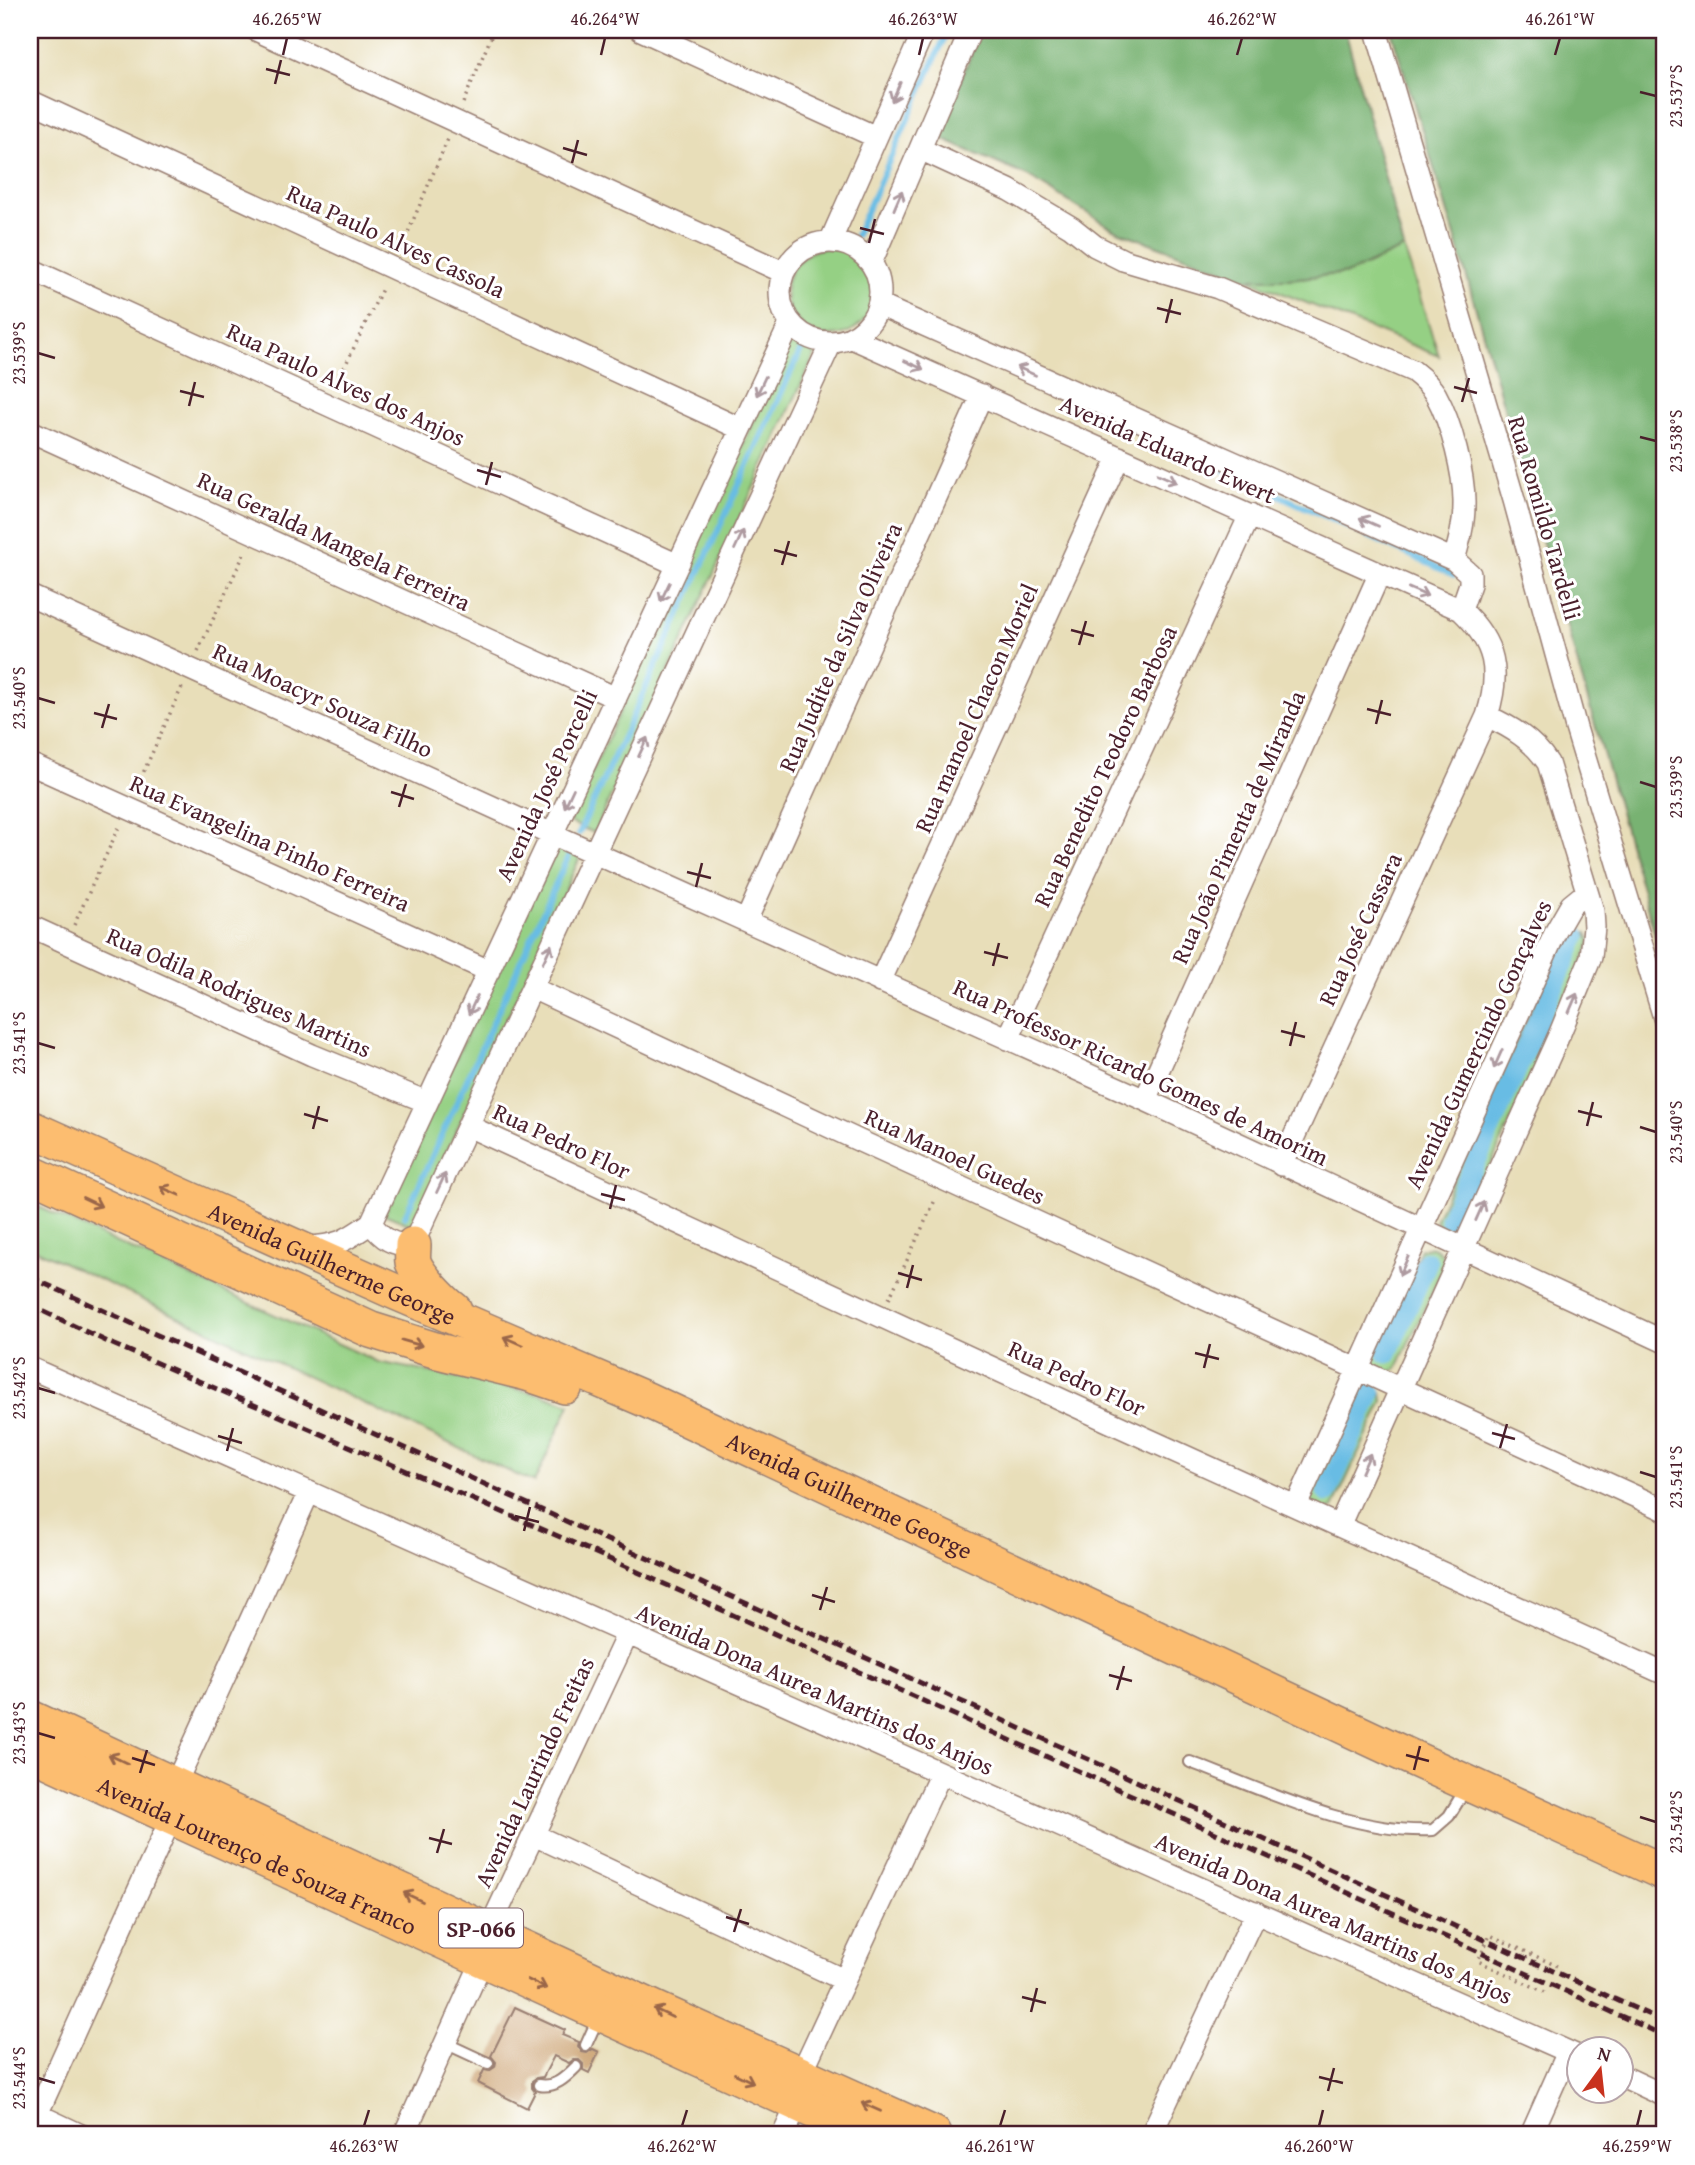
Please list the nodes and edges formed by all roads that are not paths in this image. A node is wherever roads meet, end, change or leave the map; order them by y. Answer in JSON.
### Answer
{"nodes":[{"id":1,"x":256,"y":30,"type":"edge"},
{"id":2,"x":641,"y":30,"type":"edge"},
{"id":3,"x":924,"y":30,"type":"edge"},
{"id":4,"x":971,"y":30,"type":"edge"},
{"id":5,"x":1376,"y":30,"type":"edge"},
{"id":6,"x":30,"y":101,"type":"edge"},
{"id":7,"x":876,"y":137,"type":"junction"},
{"id":8,"x":920,"y":149,"type":"junction"},
{"id":9,"x":830,"y":242,"type":"junction"},
{"id":10,"x":871,"y":263,"type":"junction"},
{"id":11,"x":30,"y":269,"type":"edge"},
{"id":12,"x":783,"y":272,"type":"junction"},
{"id":13,"x":879,"y":304,"type":"junction"},
{"id":14,"x":790,"y":324,"type":"junction"},
{"id":15,"x":841,"y":340,"type":"junction"},
{"id":16,"x":982,"y":395,"type":"junction"},
{"id":17,"x":741,"y":429,"type":"junction"},
{"id":18,"x":30,"y":431,"type":"edge"},
{"id":19,"x":1119,"y":457,"type":"junction"},
{"id":20,"x":1250,"y":515,"type":"junction"},
{"id":21,"x":1454,"y":560,"type":"junction"},
{"id":22,"x":678,"y":565,"type":"junction"},
{"id":23,"x":1379,"y":575,"type":"junction"},
{"id":24,"x":30,"y":596,"type":"edge"},
{"id":25,"x":1461,"y":610,"type":"junction"},
{"id":26,"x":616,"y":698,"type":"junction"},
{"id":27,"x":1486,"y":716,"type":"junction"},
{"id":28,"x":30,"y":764,"type":"edge"},
{"id":29,"x":552,"y":834,"type":"junction"},
{"id":30,"x":594,"y":853,"type":"junction"},
{"id":31,"x":1587,"y":892,"type":"junction"},
{"id":32,"x":746,"y":921,"type":"junction"},
{"id":33,"x":30,"y":926,"type":"edge"},
{"id":34,"x":489,"y":971,"type":"junction"},
{"id":35,"x":880,"y":982,"type":"junction"},
{"id":36,"x":532,"y":988,"type":"junction"},
{"id":37,"x":1665,"y":1021,"type":"edge"},
{"id":38,"x":1008,"y":1039,"type":"junction"},
{"id":39,"x":1145,"y":1100,"type":"junction"},
{"id":40,"x":427,"y":1102,"type":"junction"},
{"id":41,"x":467,"y":1126,"type":"junction"},
{"id":42,"x":30,"y":1128,"type":"edge"},
{"id":43,"x":1281,"y":1165,"type":"junction"},
{"id":44,"x":30,"y":1173,"type":"edge"},
{"id":45,"x":372,"y":1223,"type":"junction"},
{"id":46,"x":1421,"y":1229,"type":"junction"},
{"id":47,"x":412,"y":1245,"type":"junction"},
{"id":48,"x":299,"y":1248,"type":"junction"},
{"id":49,"x":1464,"y":1248,"type":"junction"},
{"id":50,"x":281,"y":1289,"type":"junction"},
{"id":51,"x":391,"y":1290,"type":"junction"},
{"id":52,"x":471,"y":1322,"type":"junction"},
{"id":53,"x":1665,"y":1342,"type":"edge"},
{"id":54,"x":30,"y":1368,"type":"edge"},
{"id":55,"x":1358,"y":1369,"type":"junction"},
{"id":56,"x":1399,"y":1387,"type":"junction"},
{"id":57,"x":309,"y":1492,"type":"junction"},
{"id":58,"x":1296,"y":1506,"type":"junction"},
{"id":59,"x":1665,"y":1510,"type":"edge"},
{"id":60,"x":1339,"y":1526,"type":"junction"},
{"id":61,"x":627,"y":1635,"type":"junction"},
{"id":62,"x":1665,"y":1674,"type":"edge"},
{"id":63,"x":30,"y":1719,"type":"edge"},
{"id":64,"x":30,"y":1751,"type":"edge"},
{"id":65,"x":1190,"y":1762,"type":"dead end"},
{"id":66,"x":941,"y":1773,"type":"junction"},
{"id":67,"x":1460,"y":1798,"type":"junction"},
{"id":68,"x":174,"y":1800,"type":"junction"},
{"id":69,"x":534,"y":1835,"type":"junction"},
{"id":70,"x":1665,"y":1873,"type":"edge"},
{"id":71,"x":1665,"y":1892,"type":"edge"},
{"id":72,"x":1256,"y":1912,"type":"junction"},
{"id":73,"x":485,"y":1945,"type":"junction"},
{"id":74,"x":844,"y":1980,"type":"junction"},
{"id":75,"x":600,"y":2012,"type":"junction"},
{"id":76,"x":445,"y":2043,"type":"junction"},
{"id":77,"x":586,"y":2045,"type":"dead end"},
{"id":78,"x":1566,"y":2051,"type":"edge"},
{"id":79,"x":488,"y":2063,"type":"dead end"},
{"id":80,"x":576,"y":2067,"type":"dead end"},
{"id":81,"x":1566,"y":2070,"type":"edge"},
{"id":82,"x":1636,"y":2083,"type":"edge"},
{"id":83,"x":539,"y":2085,"type":"dead end"},
{"id":84,"x":1665,"y":2096,"type":"edge"},
{"id":85,"x":794,"y":2105,"type":"edge"},
{"id":86,"x":32,"y":2118,"type":"edge"},
{"id":87,"x":81,"y":2135,"type":"edge"},
{"id":88,"x":404,"y":2135,"type":"edge"},
{"id":89,"x":869,"y":2135,"type":"edge"},
{"id":90,"x":933,"y":2135,"type":"edge"},
{"id":91,"x":1150,"y":2135,"type":"edge"},
{"id":92,"x":1531,"y":2135,"type":"edge"}],
"edges":[{"from":1,"to":12,"type":"street"},
{"from":2,"to":7,"type":"street"},
{"from":3,"to":7,"type":"street","one_way":true},
{"from":4,"to":8,"type":"street"},
{"from":5,"to":37,"type":"street","name":"Rua Romildo Tardelli"},
{"from":6,"to":17,"type":"street","name":"Rua Paulo Alves Cassola"},
{"from":7,"to":9,"type":"street"},
{"from":10,"to":8,"type":"street","one_way":true},
{"from":8,"to":21,"type":"street"},
{"from":9,"to":10,"type":"street"},
{"from":9,"to":12,"type":"street"},
{"from":10,"to":13,"type":"street"},
{"from":11,"to":22,"type":"street","name":"Rua Paulo Alves dos Anjos"},
{"from":12,"to":14,"type":"street"},
{"from":13,"to":15,"type":"street"},
{"from":21,"to":13,"type":"street","name":"Avenida Eduardo Ewert","one_way":true},
{"from":14,"to":15,"type":"street"},
{"from":14,"to":17,"type":"street","name":"Avenida José Porcelli","one_way":true},
{"from":15,"to":16,"type":"street","name":"Avenida Eduardo Ewert","one_way":true},
{"from":30,"to":15,"type":"street","one_way":true},
{"from":16,"to":19,"type":"street","name":"Avenida Eduardo Ewert"},
{"from":16,"to":32,"type":"street","name":"Rua Judite da Silva Oliveira"},
{"from":17,"to":22,"type":"street","name":"Avenida José Porcelli"},
{"from":18,"to":26,"type":"street","name":"Rua Geralda Mangela Ferreira"},
{"from":19,"to":20,"type":"street","name":"Avenida Eduardo Ewert","one_way":true},
{"from":19,"to":35,"type":"street","name":"Rua manoel Chacon Moriel"},
{"from":20,"to":23,"type":"street","name":"Avenida Eduardo Ewert"},
{"from":20,"to":38,"type":"street","name":"Rua Benedito Teodoro Barbosa"},
{"from":21,"to":25,"type":"street"},
{"from":22,"to":26,"type":"street","name":"Avenida José Porcelli","one_way":true},
{"from":23,"to":25,"type":"street","name":"Avenida Eduardo Ewert","one_way":true},
{"from":23,"to":39,"type":"street","name":"Rua João Pimenta de Miranda"},
{"from":24,"to":29,"type":"street","name":"Rua Moacyr Souza Filho"},
{"from":25,"to":27,"type":"street","name":"Rua José Cassara"},
{"from":26,"to":29,"type":"street","name":"Avenida José Porcelli","one_way":true},
{"from":27,"to":31,"type":"street"},
{"from":27,"to":43,"type":"street","name":"Rua José Cassara"},
{"from":28,"to":34,"type":"street","name":"Rua Evangelina Pinho Ferreira"},
{"from":29,"to":30,"type":"street","name":"Rua Moacyr Souza Filho"},
{"from":29,"to":34,"type":"street","name":"Avenida José Porcelli"},
{"from":30,"to":32,"type":"street","name":"Rua Professor Ricardo Gomes de Amorim"},
{"from":36,"to":30,"type":"street","one_way":true},
{"from":31,"to":46,"type":"street","name":"Avenida Gumercindo Gonçalves","one_way":true},
{"from":49,"to":31,"type":"street","name":"Avenida Gumercindo Gonçalves","one_way":true},
{"from":32,"to":35,"type":"street","name":"Rua Professor Ricardo Gomes de Amorim"},
{"from":33,"to":40,"type":"street","name":"Rua Odila Rodrigues Martins"},
{"from":34,"to":40,"type":"street","name":"Avenida José Porcelli","one_way":true},
{"from":35,"to":38,"type":"street","name":"Rua Professor Ricardo Gomes de Amorim"},
{"from":36,"to":41,"type":"street"},
{"from":36,"to":55,"type":"street","name":"Rua Manoel Guedes"},
{"from":38,"to":39,"type":"street","name":"Rua Professor Ricardo Gomes de Amorim"},
{"from":39,"to":43,"type":"street","name":"Rua Professor Ricardo Gomes de Amorim"},
{"from":40,"to":45,"type":"street","name":"Avenida José Porcelli"},
{"from":47,"to":41,"type":"street","one_way":true},
{"from":41,"to":58,"type":"street","name":"Rua Pedro Flor"},
{"from":48,"to":42,"type":"main road","name":"Avenida Guilherme George","one_way":true},
{"from":43,"to":46,"type":"street","name":"Rua Professor Ricardo Gomes de Amorim"},
{"from":44,"to":50,"type":"main road","name":"Avenida Guilherme George","one_way":true},
{"from":45,"to":47,"type":"street"},
{"from":45,"to":48,"type":"street"},
{"from":46,"to":49,"type":"street","name":"Rua Professor Ricardo Gomes de Amorim"},
{"from":46,"to":55,"type":"street","name":"Avenida Gumercindo Gonçalves","one_way":true},
{"from":47,"to":51,"type":"street"},
{"from":47,"to":52,"type":"main road"},
{"from":48,"to":51,"type":"main road","name":"Avenida Guilherme George"},
{"from":49,"to":53,"type":"street","name":"Rua Professor Ricardo Gomes de Amorim"},
{"from":49,"to":56,"type":"street","name":"Avenida Gumercindo Gonçalves"},
{"from":50,"to":51,"type":"main road"},
{"from":50,"to":67,"type":"main road","name":"Avenida Guilherme George","one_way":true},
{"from":51,"to":52,"type":"main road","name":"Avenida Guilherme George"},
{"from":70,"to":52,"type":"main road","name":"Avenida Guilherme George","one_way":true},
{"from":54,"to":57,"type":"street","name":"Avenida Dona Aurea Martins dos Anjos"},
{"from":55,"to":56,"type":"street","name":"Rua Manoel Guedes"},
{"from":55,"to":58,"type":"street","name":"Avenida Gumercindo Gonçalves"},
{"from":56,"to":59,"type":"street","name":"Rua Manoel Guedes"},
{"from":60,"to":56,"type":"street","name":"Avenida Gumercindo Gonçalves","one_way":true},
{"from":57,"to":61,"type":"street","name":"Avenida Dona Aurea Martins dos Anjos"},
{"from":57,"to":68,"type":"street"},
{"from":58,"to":60,"type":"street","name":"Rua Pedro Flor"},
{"from":60,"to":62,"type":"street","name":"Rua Pedro Flor"},
{"from":61,"to":66,"type":"street","name":"Avenida Dona Aurea Martins dos Anjos"},
{"from":61,"to":69,"type":"street","name":"Avenida Laurindo Freitas"},
{"from":68,"to":63,"type":"highway","name":"Avenida Lourenço de Souza Franco","number":"SP-066","one_way":true},
{"from":64,"to":68,"type":"highway","name":"Avenida Lourenço de Souza Franco","number":"SP-066"},
{"from":65,"to":67,"type":"lane"},
{"from":66,"to":72,"type":"street","name":"Avenida Dona Aurea Martins dos Anjos"},
{"from":66,"to":74,"type":"street"},
{"from":67,"to":71,"type":"main road","name":"Avenida Guilherme George"},
{"from":68,"to":73,"type":"highway","name":"Avenida Lourenço de Souza Franco","number":"SP-066"},
{"from":68,"to":86,"type":"street"},
{"from":69,"to":73,"type":"street","name":"Avenida Laurindo Freitas"},
{"from":69,"to":74,"type":"street"},
{"from":72,"to":78,"type":"street","name":"Avenida Dona Aurea Martins dos Anjos"},
{"from":72,"to":91,"type":"street"},
{"from":73,"to":75,"type":"highway","name":"Avenida Lourenço de Souza Franco","number":"SP-066","one_way":true},
{"from":73,"to":76,"type":"street","name":"Avenida Laurindo Freitas"},
{"from":85,"to":73,"type":"highway","name":"Avenida Lourenço de Souza Franco","number":"SP-066","one_way":true},
{"from":74,"to":85,"type":"street"},
{"from":75,"to":77,"type":"lane"},
{"from":75,"to":85,"type":"highway","name":"Avenida Lourenço de Souza Franco","number":"SP-066","one_way":true},
{"from":76,"to":79,"type":"lane"},
{"from":76,"to":88,"type":"street","name":"Avenida Laurindo Freitas"},
{"from":80,"to":83,"type":"lane"},
{"from":81,"to":92,"type":"street"},
{"from":82,"to":84,"type":"street"},
{"from":85,"to":89,"type":"highway","name":"Avenida Lourenço de Souza Franco","number":"SP-066"},
{"from":90,"to":85,"type":"highway","name":"Avenida Lourenço de Souza Franco","number":"SP-066","one_way":true},
{"from":86,"to":87,"type":"street"}]}
